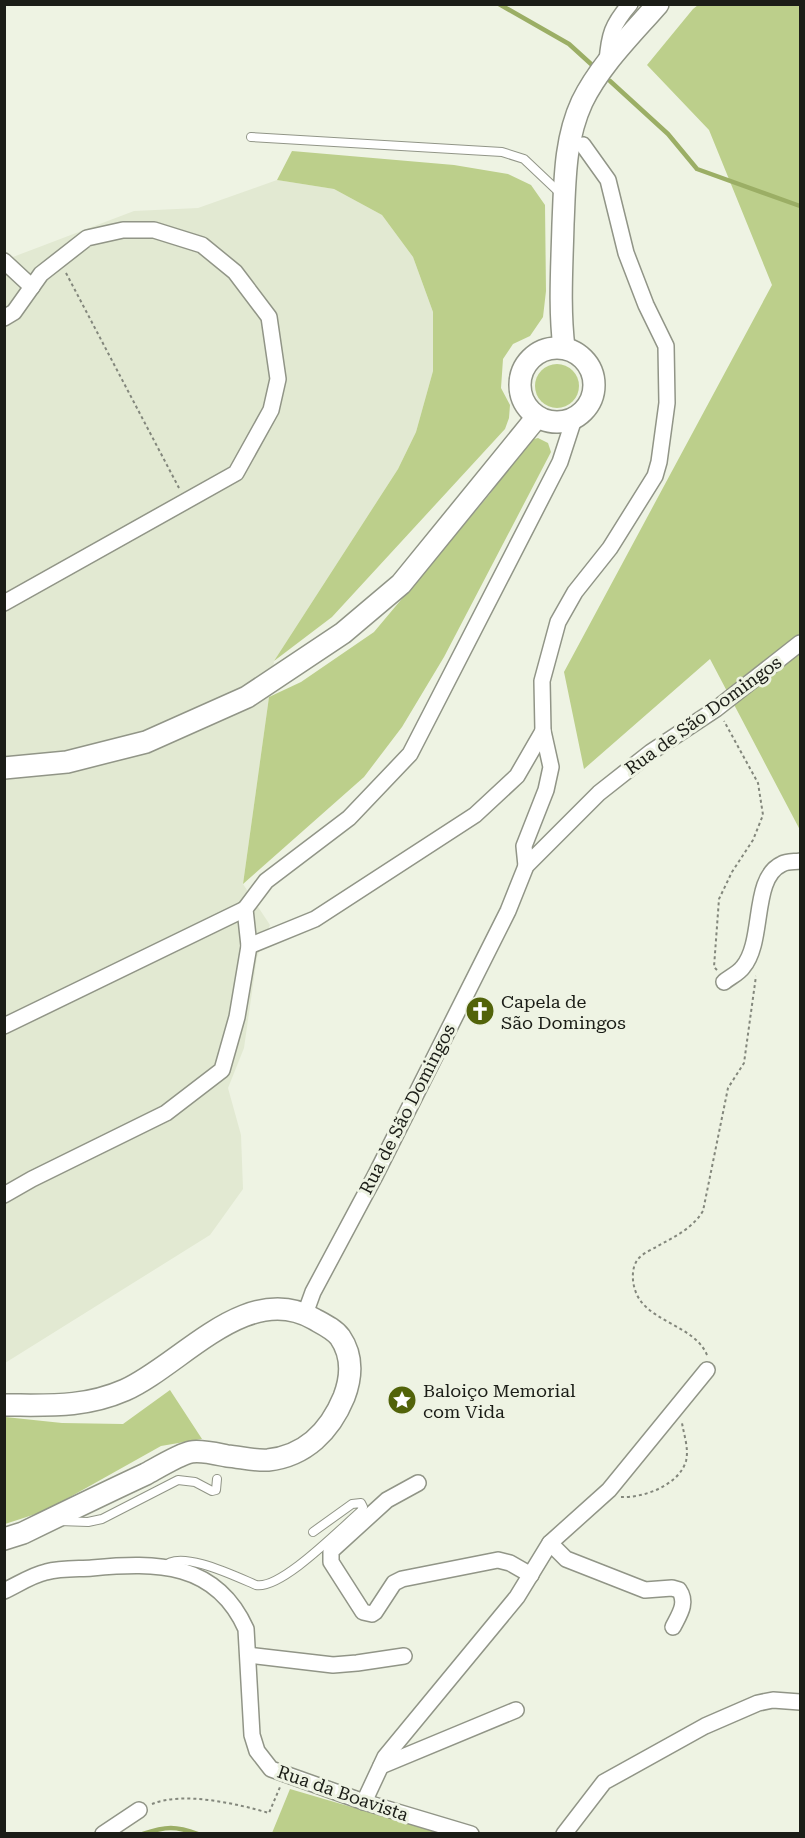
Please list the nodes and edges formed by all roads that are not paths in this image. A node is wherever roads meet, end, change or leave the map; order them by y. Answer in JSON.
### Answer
{"nodes":[{"id":1,"x":630,"y":4,"type":"edge"},
{"id":2,"x":658,"y":4,"type":"edge"},
{"id":3,"x":607,"y":62,"type":"junction"},
{"id":4,"x":251,"y":137,"type":"dead end"},
{"id":5,"x":583,"y":145,"type":"dead end"},
{"id":6,"x":565,"y":196,"type":"junction"},
{"id":7,"x":4,"y":261,"type":"edge"},
{"id":8,"x":32,"y":286,"type":"junction"},
{"id":9,"x":4,"y":318,"type":"edge"},
{"id":10,"x":564,"y":348,"type":"junction"},
{"id":11,"x":537,"y":417,"type":"junction"},
{"id":12,"x":574,"y":419,"type":"junction"},
{"id":13,"x":4,"y":603,"type":"edge"},
{"id":14,"x":801,"y":643,"type":"edge"},
{"id":15,"x":543,"y":730,"type":"junction"},
{"id":16,"x":4,"y":768,"type":"edge"},
{"id":17,"x":801,"y":861,"type":"edge"},
{"id":18,"x":526,"y":867,"type":"junction"},
{"id":19,"x":245,"y":909,"type":"junction"},
{"id":20,"x":249,"y":946,"type":"junction"},
{"id":21,"x":724,"y":982,"type":"road end"},
{"id":22,"x":4,"y":1026,"type":"edge"},
{"id":23,"x":4,"y":1195,"type":"edge"},
{"id":24,"x":305,"y":1314,"type":"junction"},
{"id":25,"x":707,"y":1370,"type":"road end"},
{"id":26,"x":4,"y":1405,"type":"edge"},
{"id":27,"x":217,"y":1479,"type":"dead end"},
{"id":28,"x":418,"y":1483,"type":"dead end"},
{"id":29,"x":51,"y":1519,"type":"junction"},
{"id":30,"x":313,"y":1532,"type":"dead end"},
{"id":31,"x":4,"y":1539,"type":"edge"},
{"id":32,"x":550,"y":1543,"type":"junction"},
{"id":33,"x":163,"y":1568,"type":"junction"},
{"id":34,"x":531,"y":1575,"type":"junction"},
{"id":35,"x":4,"y":1591,"type":"edge"},
{"id":36,"x":673,"y":1627,"type":"dead end"},
{"id":37,"x":248,"y":1655,"type":"junction"},
{"id":38,"x":404,"y":1656,"type":"dead end"},
{"id":39,"x":801,"y":1702,"type":"edge"},
{"id":40,"x":516,"y":1710,"type":"dead end"},
{"id":41,"x":381,"y":1766,"type":"junction"},
{"id":42,"x":364,"y":1802,"type":"junction"},
{"id":43,"x":139,"y":1810,"type":"road end"},
{"id":44,"x":102,"y":1833,"type":"edge"},
{"id":45,"x":471,"y":1833,"type":"edge"},
{"id":46,"x":564,"y":1833,"type":"edge"}],
"edges":[{"from":1,"to":3,"type":"street"},
{"from":2,"to":3,"type":"main road"},
{"from":3,"to":6,"type":"main road"},
{"from":4,"to":6,"type":"lane"},
{"from":5,"to":15,"type":"street"},
{"from":6,"to":10,"type":"main road"},
{"from":7,"to":8,"type":"street"},
{"from":8,"to":9,"type":"street"},
{"from":8,"to":13,"type":"street"},
{"from":10,"to":11,"type":"main road"},
{"from":10,"to":12,"type":"main road"},
{"from":11,"to":12,"type":"main road"},
{"from":11,"to":16,"type":"main road"},
{"from":12,"to":19,"type":"street"},
{"from":14,"to":18,"type":"street","name":"Rua de São Domingos"},
{"from":15,"to":18,"type":"street"},
{"from":15,"to":20,"type":"street"},
{"from":17,"to":21,"type":"street"},
{"from":18,"to":24,"type":"street","name":"Rua de São Domingos"},
{"from":19,"to":20,"type":"street"},
{"from":19,"to":22,"type":"street"},
{"from":20,"to":23,"type":"street"},
{"from":24,"to":26,"type":"main road"},
{"from":24,"to":29,"type":"main road"},
{"from":25,"to":32,"type":"street"},
{"from":27,"to":29,"type":"lane"},
{"from":28,"to":34,"type":"street"},
{"from":29,"to":31,"type":"main road"},
{"from":30,"to":33,"type":"lane"},
{"from":32,"to":34,"type":"street"},
{"from":32,"to":36,"type":"street"},
{"from":33,"to":35,"type":"street","name":"Rua da Boavista"},
{"from":33,"to":37,"type":"street","name":"Rua da Boavista"},
{"from":34,"to":41,"type":"street"},
{"from":37,"to":38,"type":"street"},
{"from":37,"to":42,"type":"street","name":"Rua da Boavista"},
{"from":39,"to":46,"type":"street"},
{"from":40,"to":41,"type":"street"},
{"from":41,"to":42,"type":"street"},
{"from":42,"to":45,"type":"street","name":"Rua da Boavista"},
{"from":43,"to":44,"type":"street"}]}
